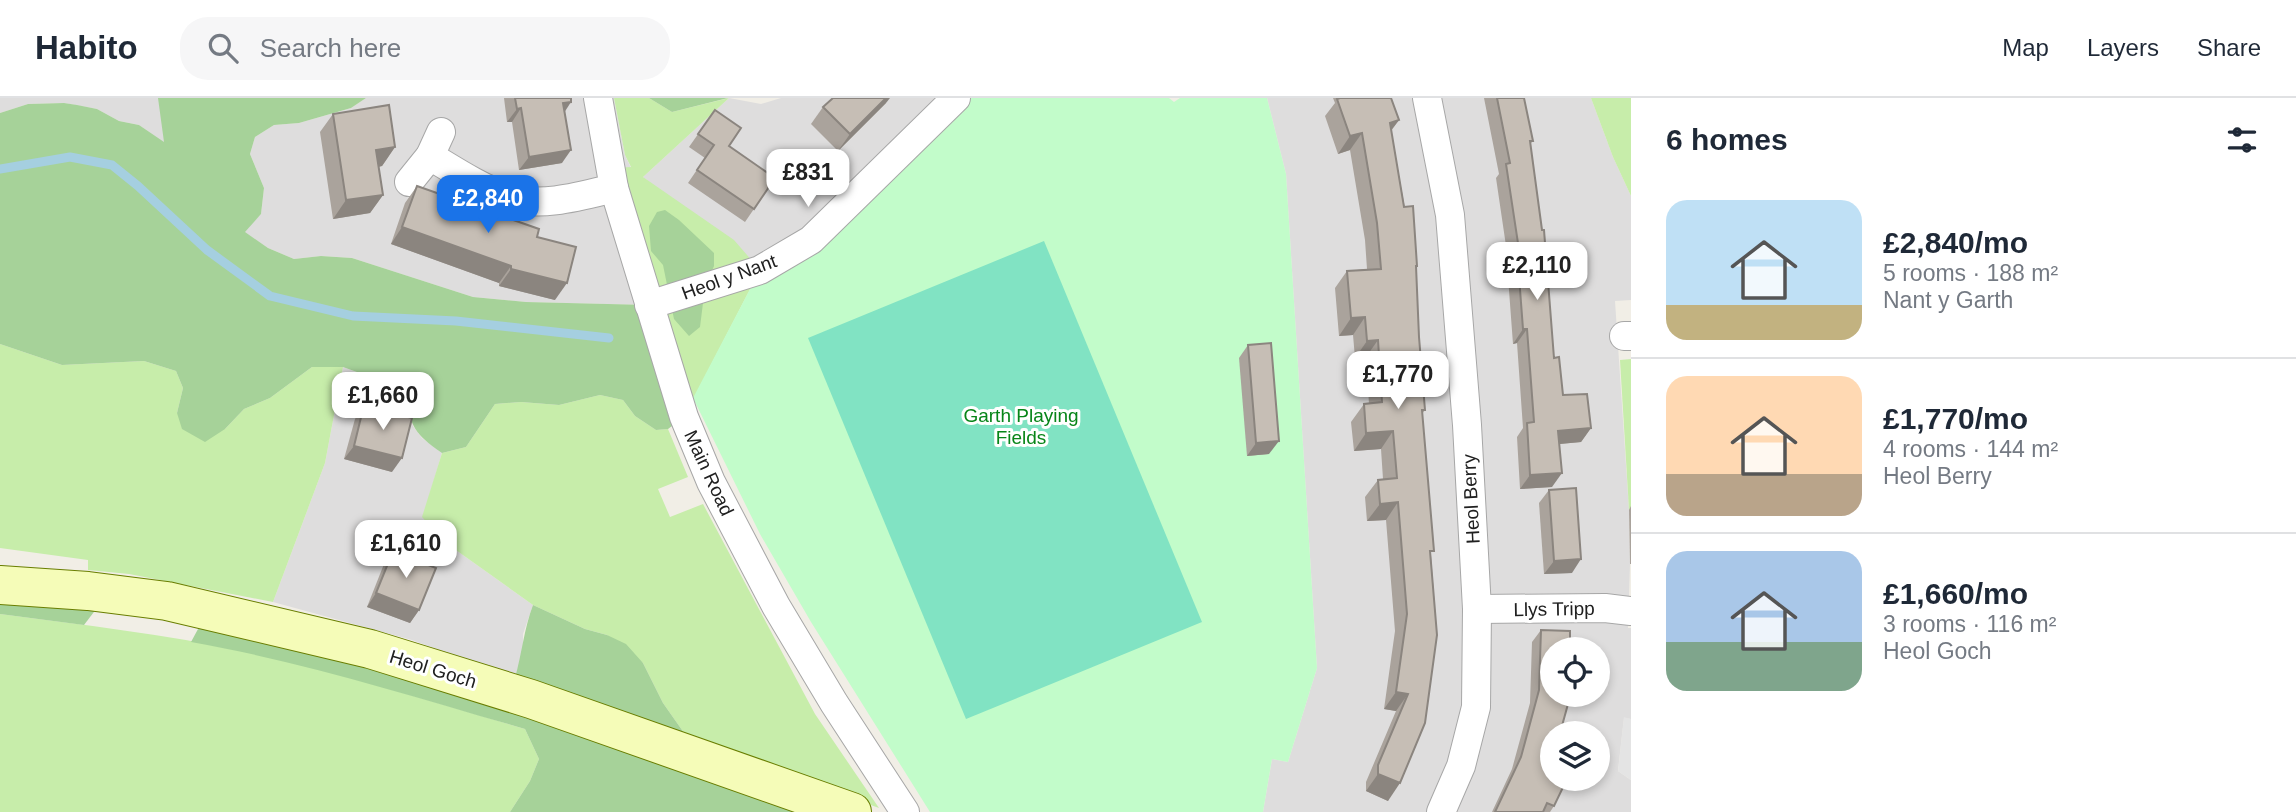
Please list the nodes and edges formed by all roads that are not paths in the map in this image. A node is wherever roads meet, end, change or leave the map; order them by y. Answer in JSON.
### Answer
{"nodes":[{"id":1,"x":598,"y":98,"type":"edge"},
{"id":2,"x":956,"y":98,"type":"edge"},
{"id":3,"x":1427,"y":98,"type":"edge"},
{"id":4,"x":409,"y":182,"type":"dead end"},
{"id":5,"x":614,"y":188,"type":"junction"},
{"id":6,"x":649,"y":305,"type":"junction"},
{"id":7,"x":0,"y":585,"type":"edge"},
{"id":8,"x":1477,"y":609,"type":"junction"},
{"id":9,"x":1631,"y":611,"type":"edge"},
{"id":10,"x":852,"y":812,"type":"edge"},
{"id":11,"x":905,"y":812,"type":"edge"},
{"id":12,"x":1441,"y":812,"type":"edge"}],
"edges":[{"from":1,"to":5,"type":"street","name":"Main Road"},
{"from":2,"to":6,"type":"street","name":"Heol y Nant"},
{"from":3,"to":8,"type":"street","name":"Heol Berry"},
{"from":4,"to":5,"type":"street"},
{"from":5,"to":6,"type":"street","name":"Main Road"},
{"from":6,"to":11,"type":"street","name":"Main Road"},
{"from":7,"to":10,"type":"street","name":"Heol Goch"},
{"from":8,"to":9,"type":"street","name":"Llys Tripp"},
{"from":8,"to":12,"type":"street","name":"Heol Berry"}]}
